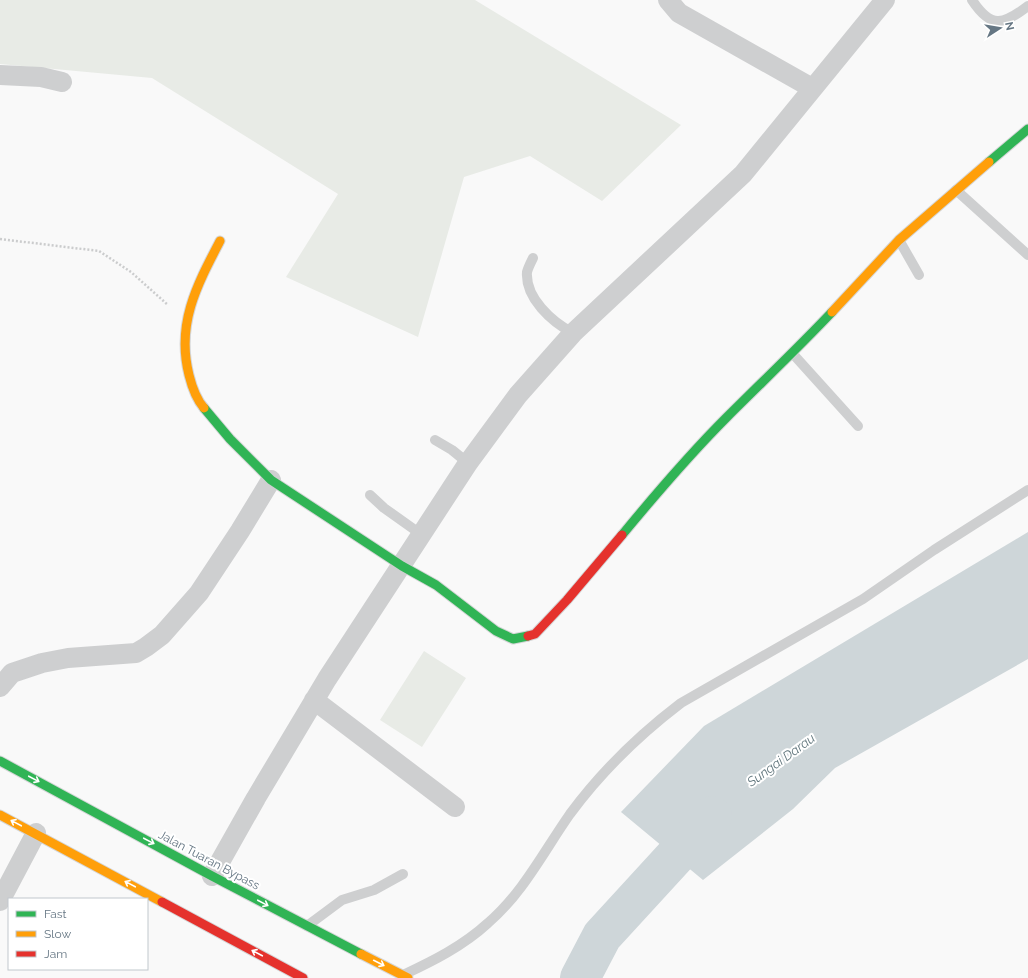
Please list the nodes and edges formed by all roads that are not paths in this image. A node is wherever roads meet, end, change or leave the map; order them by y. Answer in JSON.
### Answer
{"nodes":[{"id":1,"x":668,"y":0,"type":"edge"},
{"id":2,"x":885,"y":0,"type":"edge"},
{"id":3,"x":972,"y":0,"type":"edge"},
{"id":4,"x":1028,"y":6,"type":"edge"},
{"id":5,"x":0,"y":75,"type":"edge"},
{"id":6,"x":62,"y":82,"type":"dead end"},
{"id":7,"x":812,"y":88,"type":"junction"},
{"id":8,"x":1028,"y":129,"type":"edge"},
{"id":9,"x":956,"y":190,"type":"junction"},
{"id":10,"x":899,"y":240,"type":"junction"},
{"id":11,"x":220,"y":241,"type":"dead end"},
{"id":12,"x":1028,"y":255,"type":"edge"},
{"id":13,"x":533,"y":258,"type":"dead end"},
{"id":14,"x":919,"y":275,"type":"dead end"},
{"id":15,"x":573,"y":333,"type":"junction"},
{"id":16,"x":793,"y":354,"type":"junction"},
{"id":17,"x":858,"y":426,"type":"dead end"},
{"id":18,"x":435,"y":440,"type":"dead end"},
{"id":19,"x":468,"y":463,"type":"junction"},
{"id":20,"x":271,"y":480,"type":"junction"},
{"id":21,"x":1028,"y":490,"type":"edge"},
{"id":22,"x":370,"y":495,"type":"dead end"},
{"id":23,"x":422,"y":535,"type":"junction"},
{"id":24,"x":402,"y":566,"type":"junction"},
{"id":25,"x":0,"y":687,"type":"edge"},
{"id":26,"x":314,"y":700,"type":"junction"},
{"id":27,"x":0,"y":761,"type":"edge"},
{"id":28,"x":455,"y":807,"type":"dead end"},
{"id":29,"x":0,"y":815,"type":"edge"},
{"id":30,"x":36,"y":833,"type":"junction"},
{"id":31,"x":403,"y":874,"type":"dead end"},
{"id":32,"x":212,"y":876,"type":"junction"},
{"id":33,"x":0,"y":901,"type":"edge"},
{"id":34,"x":307,"y":926,"type":"junction"},
{"id":35,"x":277,"y":971,"type":"edge"},
{"id":36,"x":405,"y":977,"type":"edge"},
{"id":37,"x":303,"y":978,"type":"edge"}],
"edges":[{"from":1,"to":7,"type":"street"},
{"from":2,"to":7,"type":"street"},
{"from":3,"to":4,"type":"lane"},
{"from":5,"to":6,"type":"street"},
{"from":7,"to":15,"type":"street"},
{"from":8,"to":9,"type":"main road"},
{"from":9,"to":10,"type":"main road"},
{"from":9,"to":12,"type":"lane"},
{"from":10,"to":14,"type":"lane"},
{"from":10,"to":16,"type":"main road"},
{"from":11,"to":20,"type":"main road"},
{"from":13,"to":15,"type":"lane"},
{"from":15,"to":19,"type":"street"},
{"from":16,"to":17,"type":"lane"},
{"from":16,"to":24,"type":"main road"},
{"from":18,"to":19,"type":"lane"},
{"from":19,"to":23,"type":"street"},
{"from":20,"to":24,"type":"main road"},
{"from":20,"to":25,"type":"street"},
{"from":21,"to":36,"type":"lane"},
{"from":22,"to":23,"type":"lane"},
{"from":23,"to":24,"type":"street"},
{"from":24,"to":26,"type":"street"},
{"from":26,"to":28,"type":"street"},
{"from":26,"to":32,"type":"street"},
{"from":27,"to":32,"type":"main road","name":"Jalan Tuaran Bypass","one_way":true},
{"from":30,"to":29,"type":"main road","one_way":true},
{"from":30,"to":33,"type":"street"},
{"from":35,"to":30,"type":"main road","one_way":true},
{"from":31,"to":34,"type":"lane"},
{"from":32,"to":34,"type":"main road","name":"Jalan Tuaran Bypass","one_way":true},
{"from":34,"to":36,"type":"main road","name":"Jalan Tuaran Bypass","one_way":true},
{"from":35,"to":37,"type":"main road"}]}
